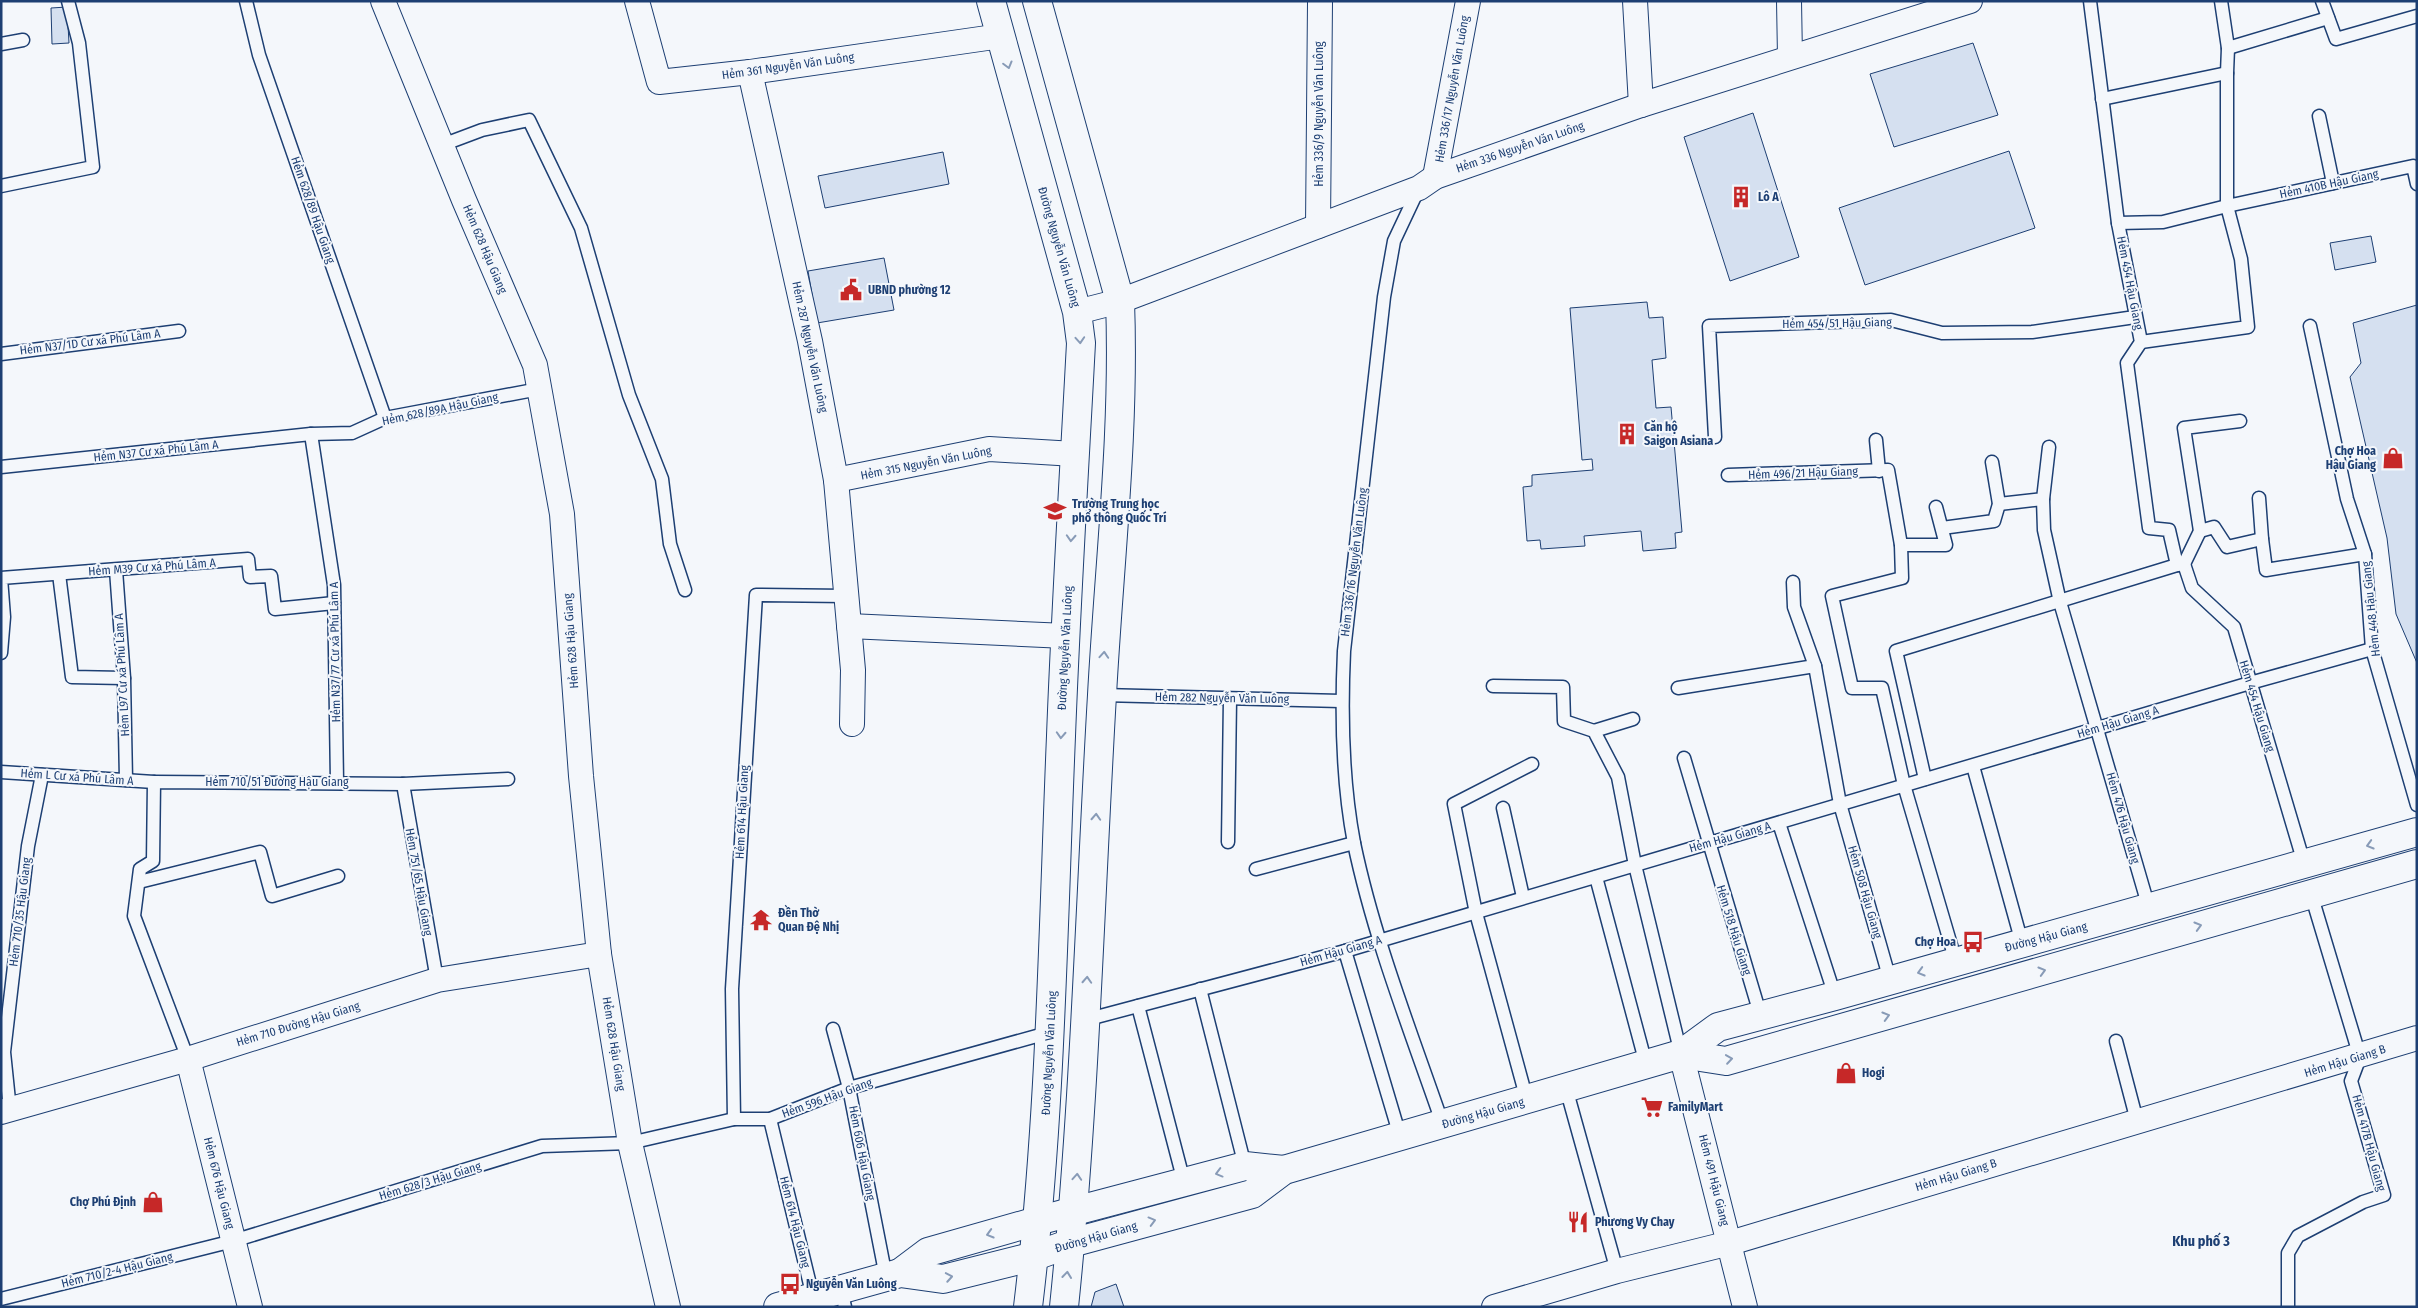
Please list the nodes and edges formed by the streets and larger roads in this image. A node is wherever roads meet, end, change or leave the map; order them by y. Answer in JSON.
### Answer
{"nodes":[{"id":1,"x":383,"y":1,"type":"edge"},
{"id":2,"x":636,"y":1,"type":"edge"},
{"id":3,"x":991,"y":1,"type":"edge"},
{"id":4,"x":1037,"y":1,"type":"edge"},
{"id":5,"x":1468,"y":1,"type":"edge"},
{"id":6,"x":1635,"y":1,"type":"edge"},
{"id":7,"x":1789,"y":1,"type":"edge"},
{"id":8,"x":1970,"y":1,"type":"edge"},
{"id":9,"x":1320,"y":2,"type":"edge"},
{"id":10,"x":1000,"y":36,"type":"junction"},
{"id":11,"x":1790,"y":58,"type":"junction"},
{"id":12,"x":750,"y":72,"type":"junction"},
{"id":13,"x":1641,"y":105,"type":"junction"},
{"id":14,"x":1427,"y":182,"type":"junction"},
{"id":15,"x":1318,"y":226,"type":"junction"},
{"id":16,"x":1120,"y":301,"type":"junction"},
{"id":17,"x":1077,"y":312,"type":"junction"},
{"id":18,"x":1075,"y":454,"type":"junction"},
{"id":19,"x":836,"y":480,"type":"junction"},
{"id":20,"x":849,"y":626,"type":"junction"},
{"id":21,"x":1066,"y":636,"type":"junction"},
{"id":22,"x":852,"y":724,"type":"dead end"},
{"id":23,"x":2417,"y":832,"type":"edge"},
{"id":24,"x":2417,"y":864,"type":"edge"},
{"id":25,"x":599,"y":954,"type":"junction"},
{"id":26,"x":2417,"y":1038,"type":"edge"},
{"id":27,"x":1681,"y":1054,"type":"junction"},
{"id":28,"x":188,"y":1058,"type":"junction"},
{"id":29,"x":6,"y":1111,"type":"edge"},
{"id":30,"x":1284,"y":1170,"type":"junction"},
{"id":31,"x":1074,"y":1211,"type":"junction"},
{"id":32,"x":1037,"y":1220,"type":"junction"},
{"id":33,"x":1071,"y":1243,"type":"junction"},
{"id":34,"x":1730,"y":1243,"type":"junction"},
{"id":35,"x":1035,"y":1256,"type":"junction"},
{"id":36,"x":893,"y":1275,"type":"junction"},
{"id":37,"x":843,"y":1298,"type":"edge"},
{"id":38,"x":250,"y":1307,"type":"edge"},
{"id":39,"x":668,"y":1307,"type":"edge"},
{"id":40,"x":778,"y":1307,"type":"edge"},
{"id":41,"x":1028,"y":1307,"type":"edge"},
{"id":42,"x":1064,"y":1307,"type":"edge"},
{"id":43,"x":1494,"y":1307,"type":"edge"},
{"id":44,"x":1745,"y":1307,"type":"edge"}],
"edges":[{"from":1,"to":25,"type":"street","name":"Hẻm 628 Hậu Giang"},
{"from":2,"to":12,"type":"street","name":"Hẻm 361 Nguyễn Văn Luông"},
{"from":3,"to":10,"type":"main road","name":"Đường Nguyễn Văn Luông"},
{"from":4,"to":16,"type":"main road"},
{"from":5,"to":14,"type":"street","name":"Hẻm 336/17 Nguyễn Văn Luông"},
{"from":6,"to":13,"type":"street"},
{"from":7,"to":11,"type":"street"},
{"from":8,"to":11,"type":"street","name":"Hẻm 336 Nguyễn Văn Luông"},
{"from":9,"to":15,"type":"street","name":"Hẻm 336/9 Nguyễn Văn Luông"},
{"from":10,"to":12,"type":"street","name":"Hẻm 361 Nguyễn Văn Luông"},
{"from":10,"to":17,"type":"main road","name":"Đường Nguyễn Văn Luông","one_way":true},
{"from":11,"to":13,"type":"street","name":"Hẻm 336 Nguyễn Văn Luông"},
{"from":12,"to":19,"type":"street","name":"Hẻm 287 Nguyễn Văn Luông"},
{"from":13,"to":14,"type":"street","name":"Hẻm 336 Nguyễn Văn Luông"},
{"from":14,"to":15,"type":"street","name":"Hẻm 336 Nguyễn Văn Luông"},
{"from":15,"to":16,"type":"street","name":"Hẻm 336 Nguyễn Văn Luông"},
{"from":16,"to":17,"type":"street","name":"Hẻm 336 Nguyễn Văn Luông"},
{"from":31,"to":16,"type":"main road","one_way":true},
{"from":17,"to":18,"type":"main road","name":"Đường Nguyễn Văn Luông","one_way":true},
{"from":18,"to":19,"type":"street","name":"Hẻm 315 Nguyễn Văn Luông"},
{"from":18,"to":21,"type":"main road","name":"Đường Nguyễn Văn Luông","one_way":true},
{"from":19,"to":20,"type":"street","name":"Hẻm 287 Nguyễn Văn Luông"},
{"from":20,"to":21,"type":"street"},
{"from":20,"to":22,"type":"street","name":"Hẻm 287 Nguyễn Văn Luông"},
{"from":21,"to":32,"type":"main road","name":"Đường Nguyễn Văn Luông","one_way":true},
{"from":23,"to":27,"type":"main road","name":"Đường Hậu Giang","one_way":true},
{"from":27,"to":24,"type":"main road","name":"Đường Hậu Giang","one_way":true},
{"from":25,"to":28,"type":"street","name":"Hẻm 710 Đường Hậu Giang"},
{"from":25,"to":39,"type":"street","name":"Hẻm 628 Hậu Giang"},
{"from":26,"to":34,"type":"street","name":"Hẻm Hậu Giang B"},
{"from":27,"to":30,"type":"main road","name":"Đường Hậu Giang"},
{"from":27,"to":34,"type":"street","name":"Hẻm 491 Hậu Giang"},
{"from":28,"to":29,"type":"street","name":"Hẻm 710 Đường Hậu Giang"},
{"from":28,"to":38,"type":"street","name":"Hẻm 676 Hậu Giang"},
{"from":30,"to":31,"type":"main road","name":"Đường Hậu Giang","one_way":true},
{"from":33,"to":30,"type":"main road","name":"Đường Hậu Giang","one_way":true},
{"from":31,"to":32,"type":"main road","name":"Đường Hậu Giang"},
{"from":31,"to":33,"type":"main road"},
{"from":32,"to":35,"type":"main road","name":"Đường Nguyễn Văn Luông"},
{"from":32,"to":36,"type":"main road","name":"Đường Hậu Giang","one_way":true},
{"from":33,"to":35,"type":"main road","name":"Đường Hậu Giang"},
{"from":42,"to":33,"type":"main road","one_way":true},
{"from":34,"to":43,"type":"street","name":"Hẻm Hậu Giang B"},
{"from":34,"to":44,"type":"street","name":"Hẻm 491 Hậu Giang"},
{"from":36,"to":35,"type":"main road","name":"Đường Hậu Giang","one_way":true},
{"from":35,"to":41,"type":"main road","name":"Đường Nguyễn Văn Luông"},
{"from":36,"to":37,"type":"main road","name":"Đường Hậu Giang"},
{"from":37,"to":40,"type":"main road","name":"Đường Hậu Giang"}]}
